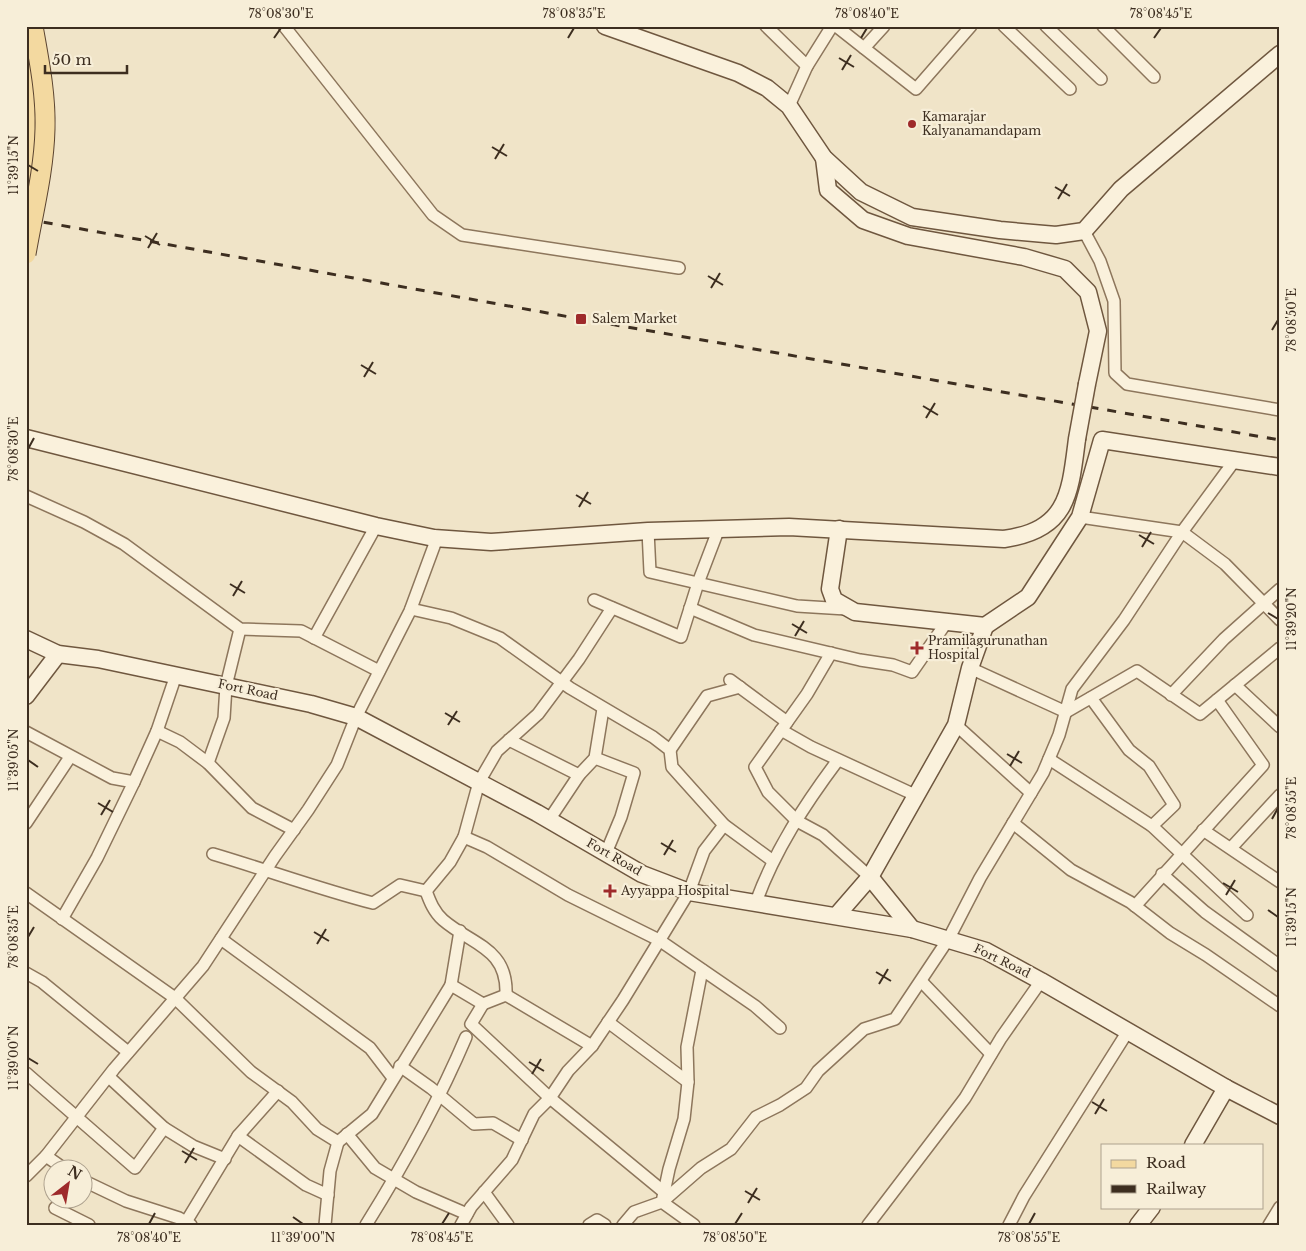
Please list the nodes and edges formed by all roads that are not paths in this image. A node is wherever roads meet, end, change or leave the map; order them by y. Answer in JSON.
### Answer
{"nodes":[{"id":1,"x":33,"y":26,"type":"edge"},
{"id":2,"x":284,"y":26,"type":"edge"},
{"id":3,"x":766,"y":26,"type":"edge"},
{"id":4,"x":832,"y":26,"type":"edge"},
{"id":5,"x":836,"y":26,"type":"edge"},
{"id":6,"x":884,"y":26,"type":"edge"},
{"id":7,"x":971,"y":26,"type":"edge"},
{"id":8,"x":1004,"y":26,"type":"edge"},
{"id":9,"x":1046,"y":26,"type":"edge"},
{"id":10,"x":1103,"y":26,"type":"edge"},
{"id":11,"x":614,"y":28,"type":"edge"},
{"id":12,"x":26,"y":41,"type":"edge"},
{"id":13,"x":864,"y":48,"type":"junction"},
{"id":14,"x":1280,"y":54,"type":"edge"},
{"id":15,"x":807,"y":66,"type":"junction"},
{"id":16,"x":1154,"y":77,"type":"dead end"},
{"id":17,"x":1101,"y":79,"type":"dead end"},
{"id":18,"x":1070,"y":89,"type":"dead end"},
{"id":19,"x":789,"y":106,"type":"junction"},
{"id":20,"x":824,"y":158,"type":"junction"},
{"id":21,"x":26,"y":201,"type":"edge"},
{"id":22,"x":1084,"y":231,"type":"junction"},
{"id":23,"x":26,"y":254,"type":"edge"},
{"id":24,"x":679,"y":268,"type":"dead end"},
{"id":25,"x":1280,"y":410,"type":"edge"},
{"id":26,"x":26,"y":438,"type":"edge"},
{"id":27,"x":1236,"y":460,"type":"junction"},
{"id":28,"x":1280,"y":468,"type":"edge"},
{"id":29,"x":26,"y":496,"type":"edge"},
{"id":30,"x":1080,"y":517,"type":"junction"},
{"id":31,"x":376,"y":526,"type":"junction"},
{"id":32,"x":720,"y":528,"type":"junction"},
{"id":33,"x":839,"y":529,"type":"junction"},
{"id":34,"x":648,"y":531,"type":"junction"},
{"id":35,"x":1182,"y":532,"type":"junction"},
{"id":36,"x":438,"y":538,"type":"junction"},
{"id":37,"x":698,"y":583,"type":"junction"},
{"id":38,"x":1280,"y":589,"type":"edge"},
{"id":39,"x":594,"y":600,"type":"dead end"},
{"id":40,"x":1263,"y":601,"type":"junction"},
{"id":41,"x":612,"y":608,"type":"junction"},
{"id":42,"x":690,"y":608,"type":"junction"},
{"id":43,"x":411,"y":609,"type":"junction"},
{"id":44,"x":848,"y":609,"type":"junction"},
{"id":45,"x":1280,"y":620,"type":"edge"},
{"id":46,"x":946,"y":623,"type":"junction"},
{"id":47,"x":985,"y":626,"type":"junction"},
{"id":48,"x":240,"y":628,"type":"junction"},
{"id":49,"x":314,"y":638,"type":"junction"},
{"id":50,"x":26,"y":639,"type":"edge"},
{"id":51,"x":1280,"y":648,"type":"edge"},
{"id":52,"x":831,"y":653,"type":"junction"},
{"id":53,"x":58,"y":654,"type":"junction"},
{"id":54,"x":970,"y":668,"type":"junction"},
{"id":55,"x":379,"y":671,"type":"junction"},
{"id":56,"x":176,"y":675,"type":"junction"},
{"id":57,"x":562,"y":682,"type":"junction"},
{"id":58,"x":1235,"y":685,"type":"junction"},
{"id":59,"x":226,"y":686,"type":"junction"},
{"id":60,"x":1171,"y":695,"type":"junction"},
{"id":61,"x":26,"y":696,"type":"edge"},
{"id":62,"x":1091,"y":698,"type":"junction"},
{"id":63,"x":1217,"y":700,"type":"junction"},
{"id":64,"x":602,"y":709,"type":"junction"},
{"id":65,"x":1066,"y":712,"type":"junction"},
{"id":66,"x":356,"y":717,"type":"junction"},
{"id":67,"x":956,"y":725,"type":"junction"},
{"id":68,"x":784,"y":726,"type":"junction"},
{"id":69,"x":1280,"y":727,"type":"edge"},
{"id":70,"x":157,"y":731,"type":"junction"},
{"id":71,"x":26,"y":732,"type":"edge"},
{"id":72,"x":509,"y":740,"type":"junction"},
{"id":73,"x":670,"y":750,"type":"junction"},
{"id":74,"x":70,"y":757,"type":"junction"},
{"id":75,"x":595,"y":758,"type":"junction"},
{"id":76,"x":1049,"y":759,"type":"junction"},
{"id":77,"x":838,"y":760,"type":"junction"},
{"id":78,"x":208,"y":763,"type":"junction"},
{"id":79,"x":579,"y":775,"type":"junction"},
{"id":80,"x":134,"y":782,"type":"junction"},
{"id":81,"x":479,"y":782,"type":"junction"},
{"id":82,"x":1031,"y":793,"type":"junction"},
{"id":83,"x":916,"y":795,"type":"junction"},
{"id":84,"x":1280,"y":795,"type":"edge"},
{"id":85,"x":549,"y":820,"type":"junction"},
{"id":86,"x":797,"y":821,"type":"junction"},
{"id":87,"x":26,"y":823,"type":"edge"},
{"id":88,"x":1013,"y":823,"type":"junction"},
{"id":89,"x":724,"y":825,"type":"junction"},
{"id":90,"x":1152,"y":826,"type":"junction"},
{"id":91,"x":294,"y":830,"type":"junction"},
{"id":92,"x":1203,"y":830,"type":"junction"},
{"id":93,"x":464,"y":836,"type":"junction"},
{"id":94,"x":1231,"y":848,"type":"junction"},
{"id":95,"x":1183,"y":852,"type":"junction"},
{"id":96,"x":606,"y":853,"type":"junction"},
{"id":97,"x":213,"y":854,"type":"dead end"},
{"id":98,"x":773,"y":861,"type":"junction"},
{"id":99,"x":266,"y":870,"type":"junction"},
{"id":100,"x":1162,"y":874,"type":"junction"},
{"id":101,"x":870,"y":877,"type":"junction"},
{"id":102,"x":1280,"y":882,"type":"edge"},
{"id":103,"x":426,"y":891,"type":"junction"},
{"id":104,"x":689,"y":892,"type":"junction"},
{"id":105,"x":26,"y":893,"type":"edge"},
{"id":106,"x":756,"y":902,"type":"junction"},
{"id":107,"x":1135,"y":906,"type":"junction"},
{"id":108,"x":837,"y":915,"type":"junction"},
{"id":109,"x":1247,"y":915,"type":"dead end"},
{"id":110,"x":62,"y":920,"type":"junction"},
{"id":111,"x":912,"y":929,"type":"junction"},
{"id":112,"x":460,"y":931,"type":"junction"},
{"id":113,"x":949,"y":938,"type":"junction"},
{"id":114,"x":221,"y":939,"type":"junction"},
{"id":115,"x":659,"y":940,"type":"junction"},
{"id":116,"x":1280,"y":966,"type":"edge"},
{"id":117,"x":702,"y":970,"type":"junction"},
{"id":118,"x":26,"y":973,"type":"edge"},
{"id":119,"x":1041,"y":981,"type":"junction"},
{"id":120,"x":922,"y":982,"type":"junction"},
{"id":121,"x":451,"y":985,"type":"junction"},
{"id":122,"x":506,"y":995,"type":"junction"},
{"id":123,"x":175,"y":998,"type":"junction"},
{"id":124,"x":483,"y":1004,"type":"junction"},
{"id":125,"x":1280,"y":1006,"type":"edge"},
{"id":126,"x":608,"y":1022,"type":"junction"},
{"id":127,"x":780,"y":1028,"type":"dead end"},
{"id":128,"x":1128,"y":1031,"type":"junction"},
{"id":129,"x":466,"y":1037,"type":"dead end"},
{"id":130,"x":592,"y":1046,"type":"junction"},
{"id":131,"x":128,"y":1052,"type":"junction"},
{"id":132,"x":991,"y":1054,"type":"junction"},
{"id":133,"x":400,"y":1066,"type":"junction"},
{"id":134,"x":26,"y":1073,"type":"edge"},
{"id":135,"x":108,"y":1077,"type":"junction"},
{"id":136,"x":393,"y":1078,"type":"junction"},
{"id":137,"x":688,"y":1082,"type":"junction"},
{"id":138,"x":1226,"y":1088,"type":"junction"},
{"id":139,"x":278,"y":1092,"type":"junction"},
{"id":140,"x":441,"y":1096,"type":"junction"},
{"id":141,"x":550,"y":1098,"type":"junction"},
{"id":142,"x":1280,"y":1116,"type":"edge"},
{"id":143,"x":77,"y":1118,"type":"junction"},
{"id":144,"x":164,"y":1128,"type":"junction"},
{"id":145,"x":348,"y":1134,"type":"junction"},
{"id":146,"x":238,"y":1136,"type":"junction"},
{"id":147,"x":522,"y":1140,"type":"junction"},
{"id":148,"x":338,"y":1142,"type":"junction"},
{"id":149,"x":1195,"y":1144,"type":"edge"},
{"id":150,"x":46,"y":1156,"type":"junction"},
{"id":151,"x":49,"y":1158,"type":"edge"},
{"id":152,"x":225,"y":1159,"type":"junction"},
{"id":153,"x":26,"y":1176,"type":"edge"},
{"id":154,"x":394,"y":1179,"type":"junction"},
{"id":155,"x":92,"y":1185,"type":"edge"},
{"id":156,"x":484,"y":1192,"type":"junction"},
{"id":157,"x":328,"y":1195,"type":"junction"},
{"id":158,"x":663,"y":1197,"type":"junction"},
{"id":159,"x":1280,"y":1207,"type":"edge"},
{"id":160,"x":55,"y":1208,"type":"dead end"},
{"id":161,"x":1151,"y":1208,"type":"edge"},
{"id":162,"x":468,"y":1214,"type":"junction"},
{"id":163,"x":188,"y":1223,"type":"edge"},
{"id":164,"x":89,"y":1225,"type":"edge"},
{"id":165,"x":325,"y":1225,"type":"edge"},
{"id":166,"x":366,"y":1225,"type":"edge"},
{"id":167,"x":461,"y":1225,"type":"edge"},
{"id":168,"x":508,"y":1225,"type":"edge"},
{"id":169,"x":589,"y":1225,"type":"edge"},
{"id":170,"x":605,"y":1225,"type":"edge"},
{"id":171,"x":623,"y":1225,"type":"edge"},
{"id":172,"x":694,"y":1225,"type":"edge"},
{"id":173,"x":868,"y":1225,"type":"edge"},
{"id":174,"x":1009,"y":1225,"type":"edge"},
{"id":175,"x":1138,"y":1225,"type":"edge"},
{"id":176,"x":1270,"y":1225,"type":"edge"}],
"edges":[{"from":1,"to":23,"type":"main road","bridge":true},
{"from":2,"to":24,"type":"street"},
{"from":3,"to":15,"type":"street"},
{"from":4,"to":15,"type":"street"},
{"from":5,"to":13,"type":"street"},
{"from":6,"to":13,"type":"street"},
{"from":7,"to":13,"type":"street"},
{"from":8,"to":18,"type":"street"},
{"from":9,"to":17,"type":"street"},
{"from":10,"to":16,"type":"street"},
{"from":11,"to":19,"type":"street"},
{"from":12,"to":21,"type":"main road"},
{"from":14,"to":22,"type":"street"},
{"from":15,"to":19,"type":"street"},
{"from":19,"to":20,"type":"street"},
{"from":20,"to":22,"type":"street"},
{"from":20,"to":33,"type":"street","bridge":true},
{"from":22,"to":25,"type":"street"},
{"from":26,"to":31,"type":"street"},
{"from":27,"to":28,"type":"street"},
{"from":27,"to":30,"type":"street"},
{"from":27,"to":35,"type":"street"},
{"from":29,"to":48,"type":"street"},
{"from":30,"to":35,"type":"street"},
{"from":30,"to":47,"type":"street"},
{"from":31,"to":36,"type":"street"},
{"from":31,"to":49,"type":"street"},
{"from":32,"to":33,"type":"street"},
{"from":32,"to":34,"type":"street"},
{"from":32,"to":37,"type":"street"},
{"from":33,"to":44,"type":"street"},
{"from":34,"to":36,"type":"street"},
{"from":34,"to":37,"type":"street"},
{"from":35,"to":40,"type":"street"},
{"from":35,"to":65,"type":"street"},
{"from":36,"to":43,"type":"street"},
{"from":37,"to":42,"type":"street"},
{"from":37,"to":44,"type":"street"},
{"from":38,"to":40,"type":"street"},
{"from":39,"to":41,"type":"street"},
{"from":40,"to":45,"type":"street"},
{"from":40,"to":60,"type":"street"},
{"from":41,"to":42,"type":"street"},
{"from":41,"to":57,"type":"street"},
{"from":42,"to":52,"type":"street"},
{"from":43,"to":55,"type":"street"},
{"from":43,"to":57,"type":"street"},
{"from":44,"to":46,"type":"street"},
{"from":46,"to":47,"type":"street"},
{"from":46,"to":52,"type":"street"},
{"from":47,"to":54,"type":"street"},
{"from":48,"to":49,"type":"street"},
{"from":48,"to":59,"type":"street"},
{"from":49,"to":55,"type":"street"},
{"from":50,"to":53,"type":"street","name":"Fort Road"},
{"from":51,"to":58,"type":"street"},
{"from":52,"to":68,"type":"street"},
{"from":53,"to":56,"type":"street","name":"Fort Road"},
{"from":53,"to":61,"type":"street"},
{"from":54,"to":65,"type":"street"},
{"from":54,"to":67,"type":"street"},
{"from":55,"to":66,"type":"street"},
{"from":56,"to":59,"type":"street","name":"Fort Road"},
{"from":56,"to":70,"type":"street"},
{"from":57,"to":64,"type":"street"},
{"from":57,"to":72,"type":"street"},
{"from":58,"to":63,"type":"street"},
{"from":58,"to":69,"type":"street"},
{"from":59,"to":66,"type":"street","name":"Fort Road"},
{"from":59,"to":78,"type":"street"},
{"from":60,"to":62,"type":"street"},
{"from":60,"to":63,"type":"street"},
{"from":62,"to":65,"type":"street"},
{"from":62,"to":90,"type":"street"},
{"from":63,"to":92,"type":"street"},
{"from":64,"to":73,"type":"street"},
{"from":64,"to":75,"type":"street"},
{"from":65,"to":76,"type":"street"},
{"from":66,"to":81,"type":"street","name":"Fort Road"},
{"from":66,"to":91,"type":"street"},
{"from":67,"to":82,"type":"street"},
{"from":67,"to":83,"type":"street"},
{"from":68,"to":73,"type":"street"},
{"from":68,"to":77,"type":"street"},
{"from":68,"to":86,"type":"street"},
{"from":70,"to":78,"type":"street"},
{"from":70,"to":80,"type":"street"},
{"from":71,"to":74,"type":"street"},
{"from":72,"to":79,"type":"street"},
{"from":72,"to":81,"type":"street"},
{"from":73,"to":89,"type":"street"},
{"from":74,"to":80,"type":"street"},
{"from":74,"to":87,"type":"street"},
{"from":75,"to":79,"type":"street"},
{"from":75,"to":96,"type":"street"},
{"from":76,"to":82,"type":"street"},
{"from":76,"to":90,"type":"street"},
{"from":77,"to":83,"type":"street"},
{"from":77,"to":86,"type":"street"},
{"from":78,"to":91,"type":"street"},
{"from":79,"to":85,"type":"street"},
{"from":80,"to":110,"type":"street"},
{"from":81,"to":85,"type":"street","name":"Fort Road"},
{"from":81,"to":93,"type":"street"},
{"from":82,"to":88,"type":"street"},
{"from":83,"to":101,"type":"street"},
{"from":84,"to":94,"type":"street"},
{"from":85,"to":96,"type":"street","name":"Fort Road"},
{"from":86,"to":98,"type":"street"},
{"from":86,"to":101,"type":"street"},
{"from":88,"to":107,"type":"street"},
{"from":88,"to":113,"type":"street"},
{"from":89,"to":98,"type":"street"},
{"from":89,"to":104,"type":"street"},
{"from":90,"to":95,"type":"street"},
{"from":91,"to":99,"type":"street"},
{"from":92,"to":94,"type":"street"},
{"from":92,"to":95,"type":"street"},
{"from":93,"to":103,"type":"street"},
{"from":93,"to":115,"type":"street"},
{"from":94,"to":102,"type":"street"},
{"from":95,"to":100,"type":"street"},
{"from":95,"to":109,"type":"street"},
{"from":96,"to":104,"type":"street","name":"Fort Road"},
{"from":97,"to":99,"type":"street"},
{"from":98,"to":106,"type":"street"},
{"from":99,"to":103,"type":"street"},
{"from":99,"to":114,"type":"street"},
{"from":100,"to":107,"type":"street"},
{"from":100,"to":116,"type":"street"},
{"from":101,"to":108,"type":"street"},
{"from":101,"to":111,"type":"street"},
{"from":103,"to":112,"type":"street"},
{"from":104,"to":106,"type":"street","name":"Fort Road"},
{"from":104,"to":115,"type":"street"},
{"from":105,"to":110,"type":"street"},
{"from":106,"to":108,"type":"street","name":"Fort Road"},
{"from":107,"to":125,"type":"street"},
{"from":108,"to":111,"type":"street","name":"Fort Road"},
{"from":110,"to":123,"type":"street"},
{"from":111,"to":113,"type":"street","name":"Fort Road"},
{"from":112,"to":121,"type":"street"},
{"from":112,"to":122,"type":"street"},
{"from":113,"to":119,"type":"street","name":"Fort Road"},
{"from":113,"to":120,"type":"street"},
{"from":114,"to":123,"type":"street"},
{"from":114,"to":136,"type":"street"},
{"from":115,"to":117,"type":"street"},
{"from":115,"to":126,"type":"street"},
{"from":117,"to":127,"type":"street"},
{"from":117,"to":137,"type":"street"},
{"from":118,"to":131,"type":"street"},
{"from":119,"to":128,"type":"street","name":"Fort Road"},
{"from":119,"to":132,"type":"street"},
{"from":120,"to":132,"type":"street"},
{"from":120,"to":158,"type":"street"},
{"from":121,"to":124,"type":"street"},
{"from":121,"to":133,"type":"street"},
{"from":122,"to":124,"type":"street"},
{"from":122,"to":130,"type":"street"},
{"from":123,"to":131,"type":"street"},
{"from":123,"to":139,"type":"street"},
{"from":124,"to":141,"type":"street"},
{"from":126,"to":130,"type":"street"},
{"from":126,"to":137,"type":"street"},
{"from":128,"to":138,"type":"street","name":"Fort Road"},
{"from":128,"to":174,"type":"street"},
{"from":129,"to":140,"type":"street"},
{"from":130,"to":141,"type":"street"},
{"from":131,"to":135,"type":"street"},
{"from":132,"to":173,"type":"street"},
{"from":133,"to":136,"type":"street"},
{"from":133,"to":140,"type":"street"},
{"from":134,"to":143,"type":"street"},
{"from":135,"to":143,"type":"street"},
{"from":135,"to":144,"type":"street"},
{"from":136,"to":145,"type":"street"},
{"from":137,"to":158,"type":"street"},
{"from":138,"to":142,"type":"street","name":"Fort Road"},
{"from":138,"to":149,"type":"street"},
{"from":139,"to":146,"type":"street"},
{"from":139,"to":148,"type":"street"},
{"from":140,"to":147,"type":"street"},
{"from":140,"to":154,"type":"street"},
{"from":141,"to":147,"type":"street"},
{"from":141,"to":158,"type":"street"},
{"from":143,"to":144,"type":"street"},
{"from":143,"to":150,"type":"street"},
{"from":144,"to":152,"type":"street"},
{"from":145,"to":148,"type":"street"},
{"from":145,"to":154,"type":"street"},
{"from":146,"to":152,"type":"street"},
{"from":146,"to":157,"type":"street"},
{"from":147,"to":156,"type":"street"},
{"from":148,"to":157,"type":"street"},
{"from":150,"to":151,"type":"street"},
{"from":150,"to":153,"type":"street"},
{"from":152,"to":163,"type":"street"},
{"from":154,"to":162,"type":"street"},
{"from":154,"to":166,"type":"street"},
{"from":155,"to":163,"type":"street"},
{"from":156,"to":162,"type":"street"},
{"from":156,"to":168,"type":"street"},
{"from":157,"to":165,"type":"street"},
{"from":158,"to":171,"type":"street"},
{"from":158,"to":172,"type":"street"},
{"from":159,"to":176,"type":"street"},
{"from":160,"to":164,"type":"street"},
{"from":161,"to":175,"type":"street"},
{"from":162,"to":167,"type":"street"},
{"from":169,"to":170,"type":"street"}]}
